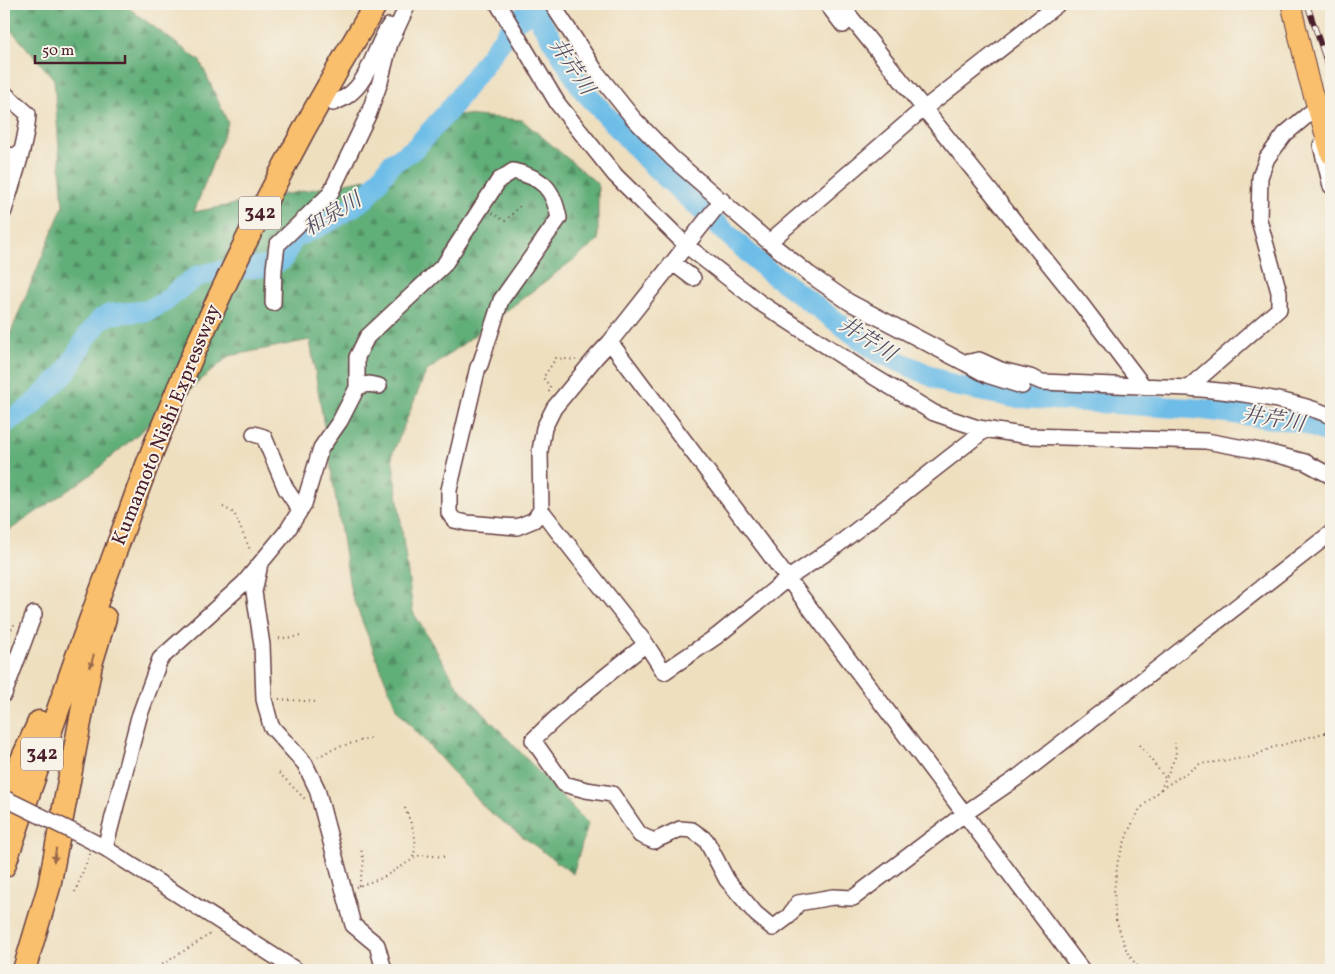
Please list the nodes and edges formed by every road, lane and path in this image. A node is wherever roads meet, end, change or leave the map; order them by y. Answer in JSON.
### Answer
{"nodes":[{"id":1,"x":376,"y":4,"type":"edge"},
{"id":2,"x":552,"y":4,"type":"edge"},
{"id":3,"x":827,"y":4,"type":"edge"},
{"id":4,"x":840,"y":4,"type":"edge"},
{"id":5,"x":1058,"y":4,"type":"edge"},
{"id":6,"x":1291,"y":4,"type":"edge"},
{"id":7,"x":406,"y":7,"type":"edge"},
{"id":8,"x":501,"y":9,"type":"edge"},
{"id":9,"x":4,"y":93,"type":"edge"},
{"id":10,"x":333,"y":103,"type":"dead end"},
{"id":11,"x":920,"y":112,"type":"junction"},
{"id":12,"x":1314,"y":112,"type":"junction"},
{"id":13,"x":21,"y":155,"type":"junction"},
{"id":14,"x":1331,"y":155,"type":"edge"},
{"id":15,"x":4,"y":156,"type":"edge"},
{"id":16,"x":1331,"y":186,"type":"edge"},
{"id":17,"x":720,"y":202,"type":"junction"},
{"id":18,"x":520,"y":206,"type":"dead end"},
{"id":19,"x":482,"y":207,"type":"junction"},
{"id":20,"x":4,"y":211,"type":"edge"},
{"id":21,"x":769,"y":242,"type":"junction"},
{"id":22,"x":686,"y":246,"type":"junction"},
{"id":23,"x":673,"y":263,"type":"junction"},
{"id":24,"x":693,"y":278,"type":"dead end"},
{"id":25,"x":273,"y":303,"type":"dead end"},
{"id":26,"x":610,"y":342,"type":"junction"},
{"id":27,"x":965,"y":363,"type":"junction"},
{"id":28,"x":590,"y":364,"type":"junction"},
{"id":29,"x":379,"y":386,"type":"dead end"},
{"id":30,"x":1022,"y":386,"type":"dead end"},
{"id":31,"x":1137,"y":386,"type":"junction"},
{"id":32,"x":357,"y":387,"type":"junction"},
{"id":33,"x":1188,"y":388,"type":"junction"},
{"id":34,"x":549,"y":394,"type":"dead end"},
{"id":35,"x":1331,"y":416,"type":"edge"},
{"id":36,"x":986,"y":429,"type":"junction"},
{"id":37,"x":161,"y":430,"type":"junction"},
{"id":38,"x":254,"y":434,"type":"dead end"},
{"id":39,"x":1331,"y":476,"type":"edge"},
{"id":40,"x":223,"y":507,"type":"dead end"},
{"id":41,"x":300,"y":510,"type":"junction"},
{"id":42,"x":542,"y":510,"type":"junction"},
{"id":43,"x":1331,"y":533,"type":"edge"},
{"id":44,"x":259,"y":565,"type":"junction"},
{"id":45,"x":787,"y":579,"type":"junction"},
{"id":46,"x":34,"y":614,"type":"dead end"},
{"id":47,"x":302,"y":636,"type":"dead end"},
{"id":48,"x":261,"y":640,"type":"junction"},
{"id":49,"x":81,"y":642,"type":"junction"},
{"id":50,"x":646,"y":644,"type":"junction"},
{"id":51,"x":4,"y":694,"type":"edge"},
{"id":52,"x":264,"y":699,"type":"junction"},
{"id":53,"x":318,"y":702,"type":"dead end"},
{"id":54,"x":1331,"y":731,"type":"edge"},
{"id":55,"x":370,"y":738,"type":"dead end"},
{"id":56,"x":1175,"y":743,"type":"dead end"},
{"id":57,"x":1140,"y":745,"type":"dead end"},
{"id":58,"x":305,"y":764,"type":"junction"},
{"id":59,"x":279,"y":773,"type":"dead end"},
{"id":60,"x":1165,"y":778,"type":"junction"},
{"id":61,"x":1161,"y":788,"type":"junction"},
{"id":62,"x":4,"y":798,"type":"edge"},
{"id":63,"x":405,"y":808,"type":"dead end"},
{"id":64,"x":323,"y":809,"type":"junction"},
{"id":65,"x":964,"y":814,"type":"junction"},
{"id":66,"x":94,"y":842,"type":"junction"},
{"id":67,"x":361,"y":849,"type":"dead end"},
{"id":68,"x":447,"y":857,"type":"dead end"},
{"id":69,"x":412,"y":860,"type":"junction"},
{"id":70,"x":4,"y":866,"type":"edge"},
{"id":71,"x":359,"y":886,"type":"junction"},
{"id":72,"x":343,"y":889,"type":"junction"},
{"id":73,"x":75,"y":892,"type":"dead end"},
{"id":74,"x":225,"y":924,"type":"junction"},
{"id":75,"x":24,"y":970,"type":"edge"},
{"id":76,"x":154,"y":970,"type":"edge"},
{"id":77,"x":296,"y":970,"type":"edge"},
{"id":78,"x":384,"y":970,"type":"edge"},
{"id":79,"x":1082,"y":970,"type":"edge"},
{"id":80,"x":1140,"y":970,"type":"edge"}],
"edges":[{"from":1,"to":37,"type":"highway","name":"Kumamoto Nishi Expressway","number":"342"},
{"from":2,"to":17,"type":"street"},
{"from":3,"to":11,"type":"street"},
{"from":4,"to":11,"type":"street"},
{"from":5,"to":11,"type":"street"},
{"from":6,"to":12,"type":"main road"},
{"from":7,"to":10,"type":"street"},
{"from":7,"to":25,"type":"street"},
{"from":8,"to":22,"type":"street"},
{"from":9,"to":13,"type":"street"},
{"from":11,"to":21,"type":"street"},
{"from":11,"to":31,"type":"street"},
{"from":12,"to":14,"type":"main road"},
{"from":12,"to":16,"type":"street"},
{"from":12,"to":33,"type":"street"},
{"from":13,"to":15,"type":"street"},
{"from":13,"to":20,"type":"street"},
{"from":17,"to":21,"type":"street"},
{"from":17,"to":22,"type":"street"},
{"from":18,"to":19,"type":"path"},
{"from":19,"to":32,"type":"street"},
{"from":19,"to":42,"type":"street"},
{"from":21,"to":27,"type":"street"},
{"from":22,"to":23,"type":"street"},
{"from":22,"to":36,"type":"street"},
{"from":23,"to":24,"type":"street"},
{"from":23,"to":26,"type":"street"},
{"from":26,"to":28,"type":"street"},
{"from":26,"to":45,"type":"street"},
{"from":27,"to":30,"type":"street"},
{"from":27,"to":31,"type":"street"},
{"from":28,"to":34,"type":"path"},
{"from":28,"to":42,"type":"street"},
{"from":29,"to":32,"type":"street"},
{"from":31,"to":33,"type":"street"},
{"from":32,"to":41,"type":"street"},
{"from":33,"to":35,"type":"street"},
{"from":36,"to":39,"type":"street"},
{"from":36,"to":45,"type":"street"},
{"from":37,"to":49,"type":"highway","name":"Kumamoto Nishi Expressway","number":"342"},
{"from":37,"to":75,"type":"highway","one_way":true},
{"from":38,"to":41,"type":"street"},
{"from":40,"to":44,"type":"path"},
{"from":41,"to":44,"type":"street"},
{"from":42,"to":50,"type":"street"},
{"from":43,"to":65,"type":"street"},
{"from":44,"to":48,"type":"street"},
{"from":44,"to":66,"type":"street"},
{"from":45,"to":50,"type":"street"},
{"from":45,"to":65,"type":"street"},
{"from":46,"to":51,"type":"street"},
{"from":47,"to":48,"type":"path"},
{"from":48,"to":52,"type":"street"},
{"from":49,"to":62,"type":"highway"},
{"from":49,"to":70,"type":"highway","name":"Kumamoto Nishi Expressway","number":"342"},
{"from":50,"to":65,"type":"street"},
{"from":52,"to":53,"type":"path"},
{"from":52,"to":58,"type":"street"},
{"from":54,"to":61,"type":"path"},
{"from":55,"to":58,"type":"path"},
{"from":56,"to":60,"type":"path"},
{"from":57,"to":60,"type":"path"},
{"from":58,"to":64,"type":"street"},
{"from":59,"to":64,"type":"path"},
{"from":60,"to":61,"type":"path"},
{"from":61,"to":80,"type":"path"},
{"from":62,"to":66,"type":"street","bridge":true},
{"from":63,"to":69,"type":"path"},
{"from":64,"to":72,"type":"street"},
{"from":65,"to":79,"type":"street"},
{"from":66,"to":73,"type":"path"},
{"from":66,"to":74,"type":"street"},
{"from":67,"to":71,"type":"path"},
{"from":68,"to":69,"type":"path"},
{"from":69,"to":71,"type":"path"},
{"from":71,"to":72,"type":"path"},
{"from":72,"to":78,"type":"street"},
{"from":74,"to":76,"type":"path"},
{"from":74,"to":77,"type":"street"}]}
